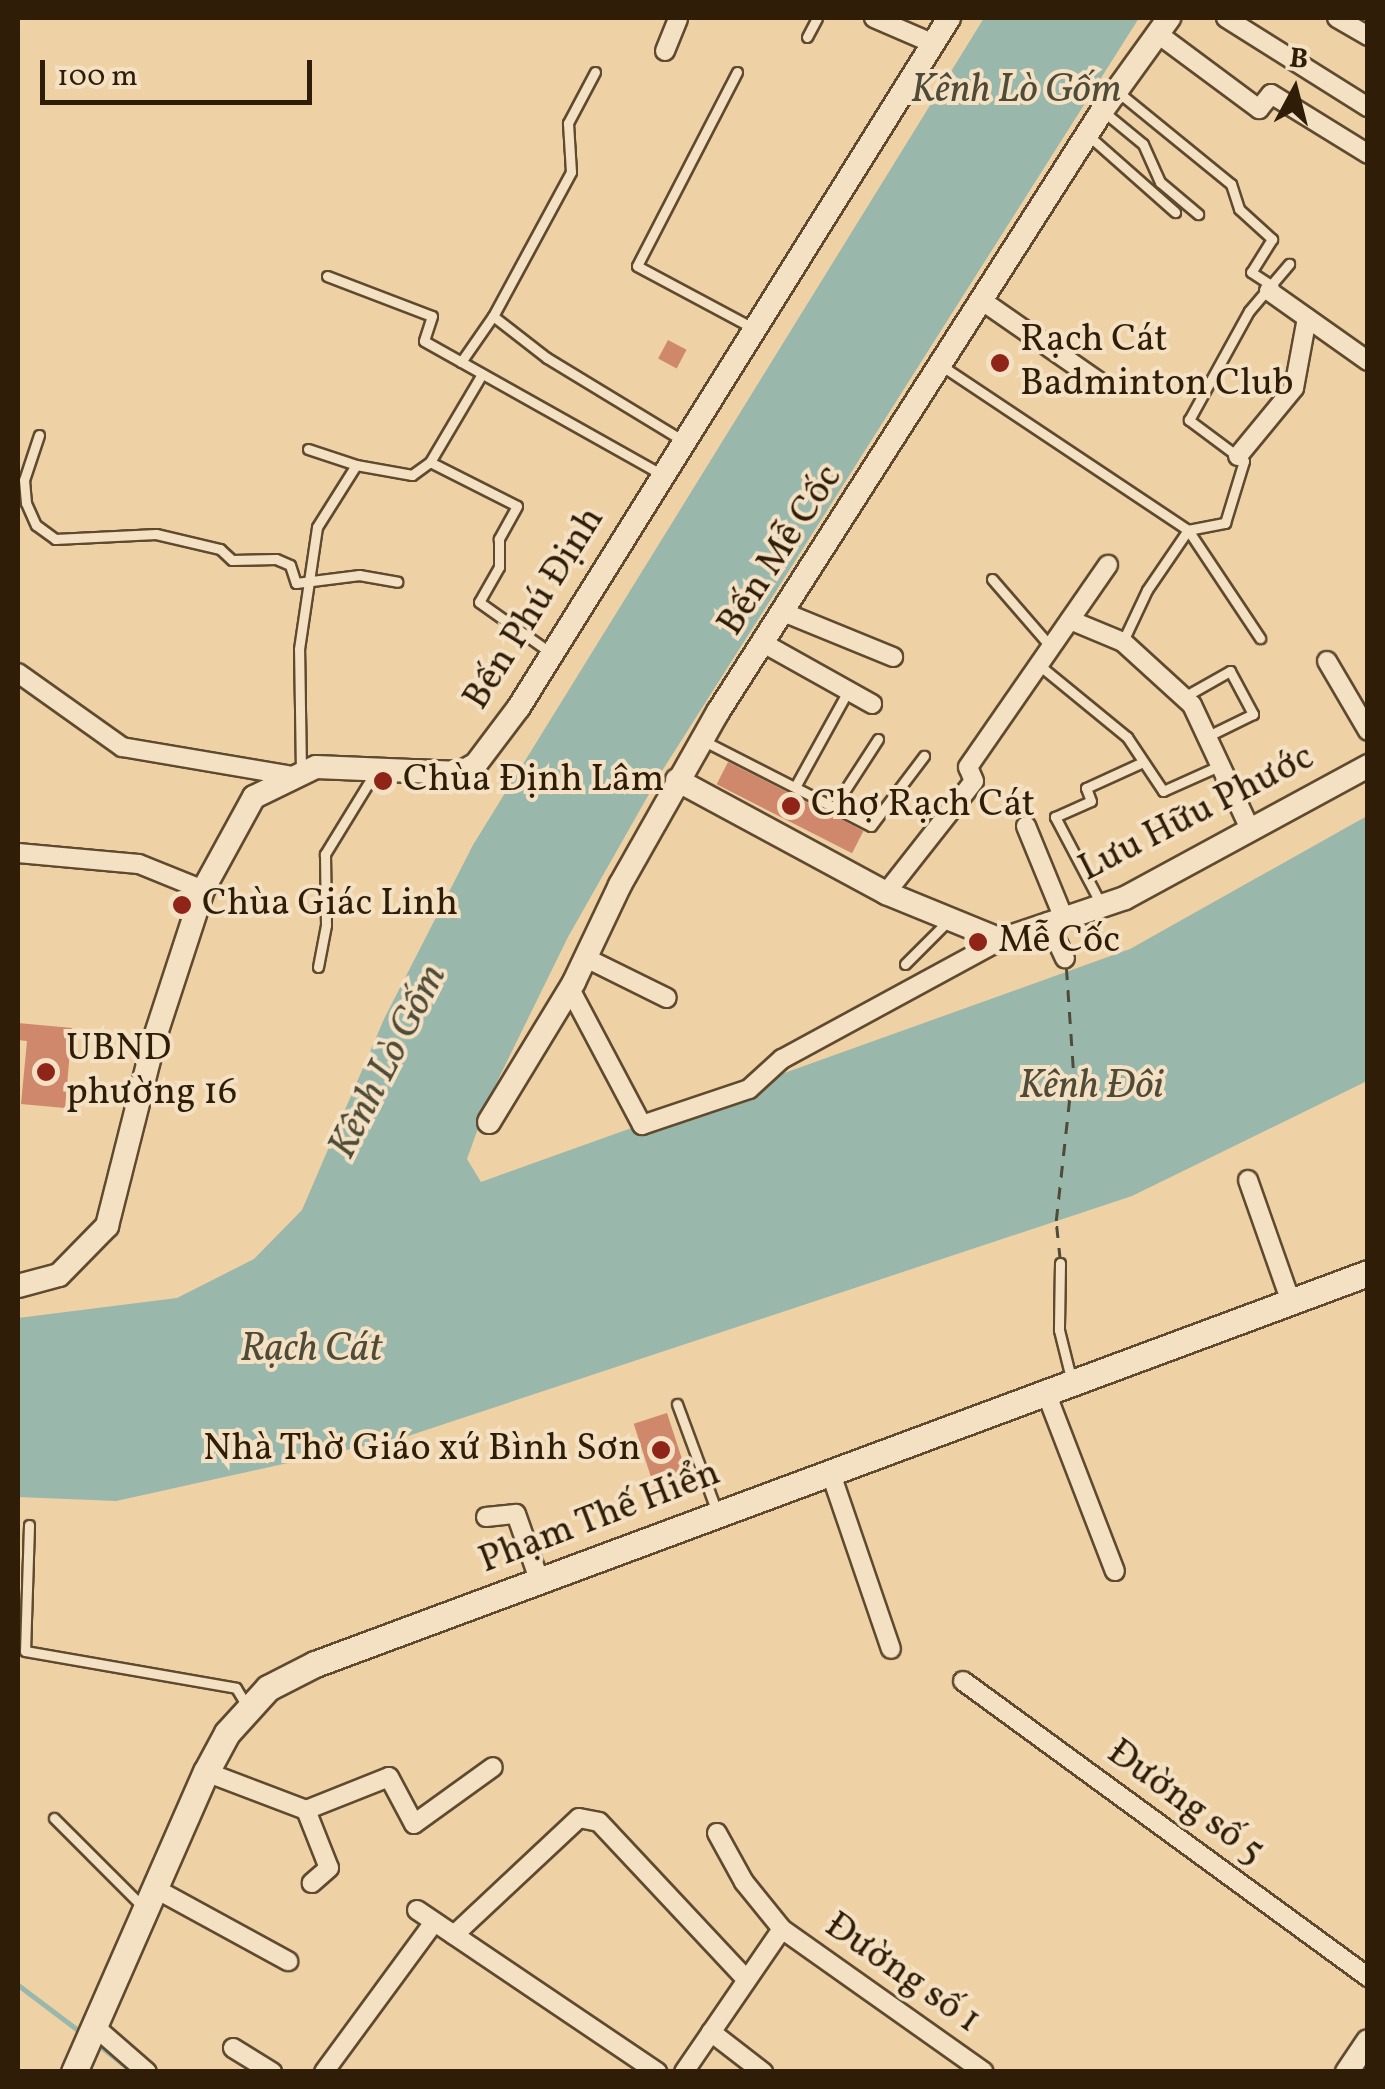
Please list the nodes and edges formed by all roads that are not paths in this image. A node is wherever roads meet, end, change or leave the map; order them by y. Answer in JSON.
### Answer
{"nodes":[{"id":1,"x":678,"y":18,"type":"edge"},
{"id":2,"x":817,"y":18,"type":"edge"},
{"id":3,"x":874,"y":18,"type":"edge"},
{"id":4,"x":950,"y":18,"type":"edge"},
{"id":5,"x":1226,"y":18,"type":"edge"},
{"id":6,"x":1336,"y":18,"type":"edge"},
{"id":7,"x":1160,"y":23,"type":"edge"},
{"id":8,"x":1368,"y":36,"type":"edge"},
{"id":9,"x":807,"y":37,"type":"dead end"},
{"id":10,"x":934,"y":44,"type":"junction"},
{"id":11,"x":664,"y":51,"type":"dead end"},
{"id":12,"x":595,"y":72,"type":"dead end"},
{"id":13,"x":737,"y":72,"type":"dead end"},
{"id":14,"x":1116,"y":90,"type":"junction"},
{"id":15,"x":1368,"y":107,"type":"edge"},
{"id":16,"x":1102,"y":111,"type":"junction"},
{"id":17,"x":1087,"y":134,"type":"junction"},
{"id":18,"x":1368,"y":154,"type":"edge"},
{"id":19,"x":1175,"y":212,"type":"dead end"},
{"id":20,"x":1198,"y":214,"type":"dead end"},
{"id":21,"x":1289,"y":264,"type":"dead end"},
{"id":22,"x":327,"y":276,"type":"dead end"},
{"id":23,"x":1272,"y":289,"type":"junction"},
{"id":24,"x":984,"y":302,"type":"junction"},
{"id":25,"x":493,"y":316,"type":"junction"},
{"id":26,"x":1306,"y":318,"type":"junction"},
{"id":27,"x":753,"y":328,"type":"junction"},
{"id":28,"x":1368,"y":361,"type":"edge"},
{"id":29,"x":461,"y":362,"type":"junction"},
{"id":30,"x":942,"y":366,"type":"junction"},
{"id":31,"x":482,"y":374,"type":"junction"},
{"id":32,"x":1099,"y":382,"type":"dead end"},
{"id":33,"x":40,"y":434,"type":"dead end"},
{"id":34,"x":684,"y":441,"type":"junction"},
{"id":35,"x":308,"y":449,"type":"dead end"},
{"id":36,"x":1238,"y":456,"type":"junction"},
{"id":37,"x":430,"y":462,"type":"junction"},
{"id":38,"x":356,"y":465,"type":"junction"},
{"id":39,"x":661,"y":474,"type":"junction"},
{"id":40,"x":1188,"y":530,"type":"junction"},
{"id":41,"x":1108,"y":565,"type":"dead end"},
{"id":42,"x":992,"y":579,"type":"dead end"},
{"id":43,"x":397,"y":582,"type":"dead end"},
{"id":44,"x":305,"y":584,"type":"junction"},
{"id":45,"x":783,"y":612,"type":"junction"},
{"id":46,"x":1070,"y":620,"type":"junction"},
{"id":47,"x":1260,"y":638,"type":"dead end"},
{"id":48,"x":1122,"y":642,"type":"junction"},
{"id":49,"x":763,"y":643,"type":"junction"},
{"id":50,"x":1051,"y":647,"type":"junction"},
{"id":51,"x":551,"y":653,"type":"junction"},
{"id":52,"x":893,"y":657,"type":"dead end"},
{"id":53,"x":1327,"y":661,"type":"dead end"},
{"id":54,"x":1039,"y":665,"type":"junction"},
{"id":55,"x":18,"y":673,"type":"edge"},
{"id":56,"x":848,"y":690,"type":"junction"},
{"id":57,"x":1184,"y":696,"type":"junction"},
{"id":58,"x":872,"y":704,"type":"dead end"},
{"id":59,"x":1368,"y":731,"type":"edge"},
{"id":60,"x":1206,"y":737,"type":"junction"},
{"id":61,"x":702,"y":739,"type":"junction"},
{"id":62,"x":878,"y":739,"type":"dead end"},
{"id":63,"x":924,"y":756,"type":"dead end"},
{"id":64,"x":1143,"y":762,"type":"junction"},
{"id":65,"x":1219,"y":766,"type":"junction"},
{"id":66,"x":1368,"y":766,"type":"edge"},
{"id":67,"x":294,"y":774,"type":"junction"},
{"id":68,"x":374,"y":774,"type":"junction"},
{"id":69,"x":677,"y":780,"type":"junction"},
{"id":70,"x":795,"y":787,"type":"junction"},
{"id":71,"x":834,"y":807,"type":"junction"},
{"id":72,"x":1026,"y":826,"type":"dead end"},
{"id":73,"x":1250,"y":829,"type":"junction"},
{"id":74,"x":18,"y":853,"type":"edge"},
{"id":75,"x":203,"y":890,"type":"junction"},
{"id":76,"x":886,"y":893,"type":"junction"},
{"id":77,"x":1102,"y":906,"type":"junction"},
{"id":78,"x":950,"y":919,"type":"junction"},
{"id":79,"x":1055,"y":919,"type":"junction"},
{"id":80,"x":1001,"y":940,"type":"junction"},
{"id":81,"x":586,"y":958,"type":"junction"},
{"id":82,"x":1065,"y":958,"type":"dead end"},
{"id":83,"x":905,"y":964,"type":"dead end"},
{"id":84,"x":318,"y":968,"type":"dead end"},
{"id":85,"x":570,"y":989,"type":"junction"},
{"id":86,"x":666,"y":998,"type":"dead end"},
{"id":87,"x":490,"y":1122,"type":"dead end"},
{"id":88,"x":1248,"y":1180,"type":"dead end"},
{"id":89,"x":1060,"y":1262,"type":"dead end"},
{"id":90,"x":1368,"y":1274,"type":"edge"},
{"id":91,"x":18,"y":1286,"type":"edge"},
{"id":92,"x":1291,"y":1302,"type":"junction"},
{"id":93,"x":1072,"y":1380,"type":"junction"},
{"id":94,"x":1046,"y":1390,"type":"junction"},
{"id":95,"x":677,"y":1404,"type":"dead end"},
{"id":96,"x":830,"y":1471,"type":"junction"},
{"id":97,"x":718,"y":1514,"type":"junction"},
{"id":98,"x":486,"y":1517,"type":"dead end"},
{"id":99,"x":28,"y":1525,"type":"dead end"},
{"id":100,"x":1115,"y":1571,"type":"dead end"},
{"id":101,"x":540,"y":1582,"type":"junction"},
{"id":102,"x":891,"y":1648,"type":"dead end"},
{"id":103,"x":963,"y":1681,"type":"dead end"},
{"id":104,"x":247,"y":1706,"type":"junction"},
{"id":105,"x":494,"y":1766,"type":"dead end"},
{"id":106,"x":206,"y":1772,"type":"junction"},
{"id":107,"x":306,"y":1810,"type":"junction"},
{"id":108,"x":54,"y":1818,"type":"dead end"},
{"id":109,"x":717,"y":1833,"type":"dead end"},
{"id":110,"x":312,"y":1883,"type":"dead end"},
{"id":111,"x":150,"y":1899,"type":"junction"},
{"id":112,"x":417,"y":1910,"type":"dead end"},
{"id":113,"x":434,"y":1922,"type":"junction"},
{"id":114,"x":782,"y":1929,"type":"junction"},
{"id":115,"x":454,"y":1935,"type":"junction"},
{"id":116,"x":288,"y":1961,"type":"dead end"},
{"id":117,"x":1368,"y":1977,"type":"edge"},
{"id":118,"x":746,"y":1980,"type":"junction"},
{"id":119,"x":93,"y":2027,"type":"junction"},
{"id":120,"x":711,"y":2032,"type":"junction"},
{"id":121,"x":1368,"y":2041,"type":"edge"},
{"id":122,"x":233,"y":2048,"type":"dead end"},
{"id":123,"x":78,"y":2063,"type":"edge"},
{"id":124,"x":147,"y":2072,"type":"edge"},
{"id":125,"x":272,"y":2072,"type":"edge"},
{"id":126,"x":324,"y":2072,"type":"edge"},
{"id":127,"x":657,"y":2072,"type":"edge"},
{"id":128,"x":684,"y":2072,"type":"edge"},
{"id":129,"x":763,"y":2072,"type":"edge"},
{"id":130,"x":984,"y":2072,"type":"edge"},
{"id":131,"x":1347,"y":2072,"type":"edge"}],
"edges":[{"from":1,"to":11,"type":"street"},
{"from":2,"to":9,"type":"lane"},
{"from":3,"to":10,"type":"street"},
{"from":4,"to":10,"type":"street","name":"Bến Phú Định"},
{"from":5,"to":15,"type":"street"},
{"from":6,"to":8,"type":"street"},
{"from":7,"to":14,"type":"street","name":"Bến Mễ Cốc"},
{"from":7,"to":18,"type":"street"},
{"from":10,"to":27,"type":"street","name":"Bến Phú Định"},
{"from":12,"to":25,"type":"lane"},
{"from":13,"to":27,"type":"lane"},
{"from":14,"to":16,"type":"street","name":"Bến Mễ Cốc"},
{"from":14,"to":23,"type":"lane"},
{"from":16,"to":17,"type":"street","name":"Bến Mễ Cốc"},
{"from":16,"to":20,"type":"lane"},
{"from":17,"to":19,"type":"lane"},
{"from":17,"to":24,"type":"street","name":"Bến Mễ Cốc"},
{"from":21,"to":23,"type":"lane"},
{"from":22,"to":29,"type":"lane"},
{"from":23,"to":26,"type":"street"},
{"from":23,"to":36,"type":"lane"},
{"from":24,"to":30,"type":"street","name":"Bến Mễ Cốc"},
{"from":24,"to":32,"type":"street"},
{"from":25,"to":29,"type":"lane"},
{"from":25,"to":34,"type":"lane"},
{"from":26,"to":28,"type":"street"},
{"from":26,"to":36,"type":"street"},
{"from":27,"to":34,"type":"street","name":"Bến Phú Định"},
{"from":29,"to":31,"type":"lane"},
{"from":30,"to":40,"type":"lane"},
{"from":30,"to":45,"type":"street","name":"Bến Mễ Cốc"},
{"from":31,"to":37,"type":"lane"},
{"from":31,"to":39,"type":"lane"},
{"from":33,"to":44,"type":"lane"},
{"from":34,"to":39,"type":"street","name":"Bến Phú Định"},
{"from":35,"to":38,"type":"lane"},
{"from":36,"to":40,"type":"lane"},
{"from":37,"to":38,"type":"lane"},
{"from":37,"to":51,"type":"lane"},
{"from":38,"to":44,"type":"lane"},
{"from":39,"to":51,"type":"street","name":"Bến Phú Định"},
{"from":40,"to":47,"type":"lane"},
{"from":40,"to":48,"type":"lane"},
{"from":41,"to":46,"type":"street"},
{"from":42,"to":50,"type":"lane"},
{"from":43,"to":44,"type":"lane"},
{"from":44,"to":67,"type":"lane"},
{"from":45,"to":49,"type":"street","name":"Bến Mễ Cốc"},
{"from":45,"to":52,"type":"street"},
{"from":46,"to":48,"type":"street"},
{"from":46,"to":50,"type":"street"},
{"from":48,"to":57,"type":"street"},
{"from":49,"to":56,"type":"street"},
{"from":49,"to":61,"type":"street","name":"Bến Mễ Cốc"},
{"from":50,"to":54,"type":"street"},
{"from":51,"to":68,"type":"street","name":"Bến Phú Định"},
{"from":53,"to":59,"type":"street"},
{"from":54,"to":64,"type":"lane"},
{"from":54,"to":76,"type":"street"},
{"from":55,"to":67,"type":"street"},
{"from":56,"to":58,"type":"street"},
{"from":56,"to":70,"type":"lane"},
{"from":57,"to":60,"type":"street"},
{"from":57,"to":60,"type":"lane"},
{"from":60,"to":65,"type":"street"},
{"from":61,"to":69,"type":"street","name":"Bến Mễ Cốc"},
{"from":61,"to":70,"type":"lane"},
{"from":62,"to":71,"type":"lane"},
{"from":63,"to":71,"type":"lane"},
{"from":64,"to":65,"type":"lane"},
{"from":64,"to":77,"type":"lane"},
{"from":65,"to":73,"type":"street"},
{"from":66,"to":73,"type":"street","name":"Lưu Hữu Phước"},
{"from":67,"to":68,"type":"street","name":"Bến Phú Định"},
{"from":67,"to":75,"type":"street"},
{"from":68,"to":84,"type":"lane"},
{"from":69,"to":76,"type":"street"},
{"from":69,"to":81,"type":"street","name":"Bến Mễ Cốc"},
{"from":70,"to":71,"type":"lane"},
{"from":72,"to":79,"type":"street"},
{"from":73,"to":77,"type":"street","name":"Lưu Hữu Phước"},
{"from":74,"to":75,"type":"street"},
{"from":75,"to":91,"type":"street"},
{"from":76,"to":78,"type":"street"},
{"from":77,"to":79,"type":"street","name":"Lưu Hữu Phước"},
{"from":78,"to":80,"type":"street"},
{"from":78,"to":83,"type":"lane"},
{"from":79,"to":80,"type":"street","name":"Lưu Hữu Phước"},
{"from":79,"to":82,"type":"street"},
{"from":80,"to":85,"type":"street","name":"Lưu Hữu Phước"},
{"from":81,"to":85,"type":"street","name":"Bến Mễ Cốc"},
{"from":81,"to":86,"type":"street"},
{"from":85,"to":87,"type":"street","name":"Bến Mễ Cốc"},
{"from":88,"to":92,"type":"street"},
{"from":89,"to":93,"type":"lane"},
{"from":90,"to":92,"type":"main road","name":"Phạm Thế Hiển"},
{"from":92,"to":93,"type":"main road","name":"Phạm Thế Hiển"},
{"from":93,"to":94,"type":"main road","name":"Phạm Thế Hiển"},
{"from":94,"to":96,"type":"main road","name":"Phạm Thế Hiển"},
{"from":94,"to":100,"type":"street"},
{"from":95,"to":97,"type":"lane"},
{"from":96,"to":97,"type":"main road","name":"Phạm Thế Hiển"},
{"from":96,"to":102,"type":"street"},
{"from":97,"to":101,"type":"main road","name":"Phạm Thế Hiển"},
{"from":98,"to":101,"type":"street"},
{"from":99,"to":104,"type":"lane"},
{"from":101,"to":104,"type":"main road","name":"Phạm Thế Hiển"},
{"from":103,"to":117,"type":"street","name":"Đường số 5"},
{"from":104,"to":106,"type":"main road","name":"Phạm Thế Hiển"},
{"from":105,"to":107,"type":"street"},
{"from":106,"to":107,"type":"street"},
{"from":106,"to":111,"type":"main road","name":"Phạm Thế Hiển"},
{"from":107,"to":110,"type":"street"},
{"from":108,"to":111,"type":"lane"},
{"from":109,"to":114,"type":"street","name":"Đường số 1"},
{"from":111,"to":116,"type":"street"},
{"from":111,"to":119,"type":"main road","name":"Phạm Thế Hiển"},
{"from":112,"to":113,"type":"street"},
{"from":113,"to":115,"type":"street"},
{"from":113,"to":126,"type":"street"},
{"from":114,"to":118,"type":"street"},
{"from":114,"to":130,"type":"street","name":"Đường số 1"},
{"from":115,"to":118,"type":"street"},
{"from":115,"to":127,"type":"street"},
{"from":118,"to":120,"type":"street"},
{"from":119,"to":123,"type":"main road","name":"Phạm Thế Hiển"},
{"from":119,"to":124,"type":"street"},
{"from":120,"to":128,"type":"street"},
{"from":120,"to":129,"type":"street"},
{"from":121,"to":131,"type":"street"},
{"from":122,"to":125,"type":"street"}]}
